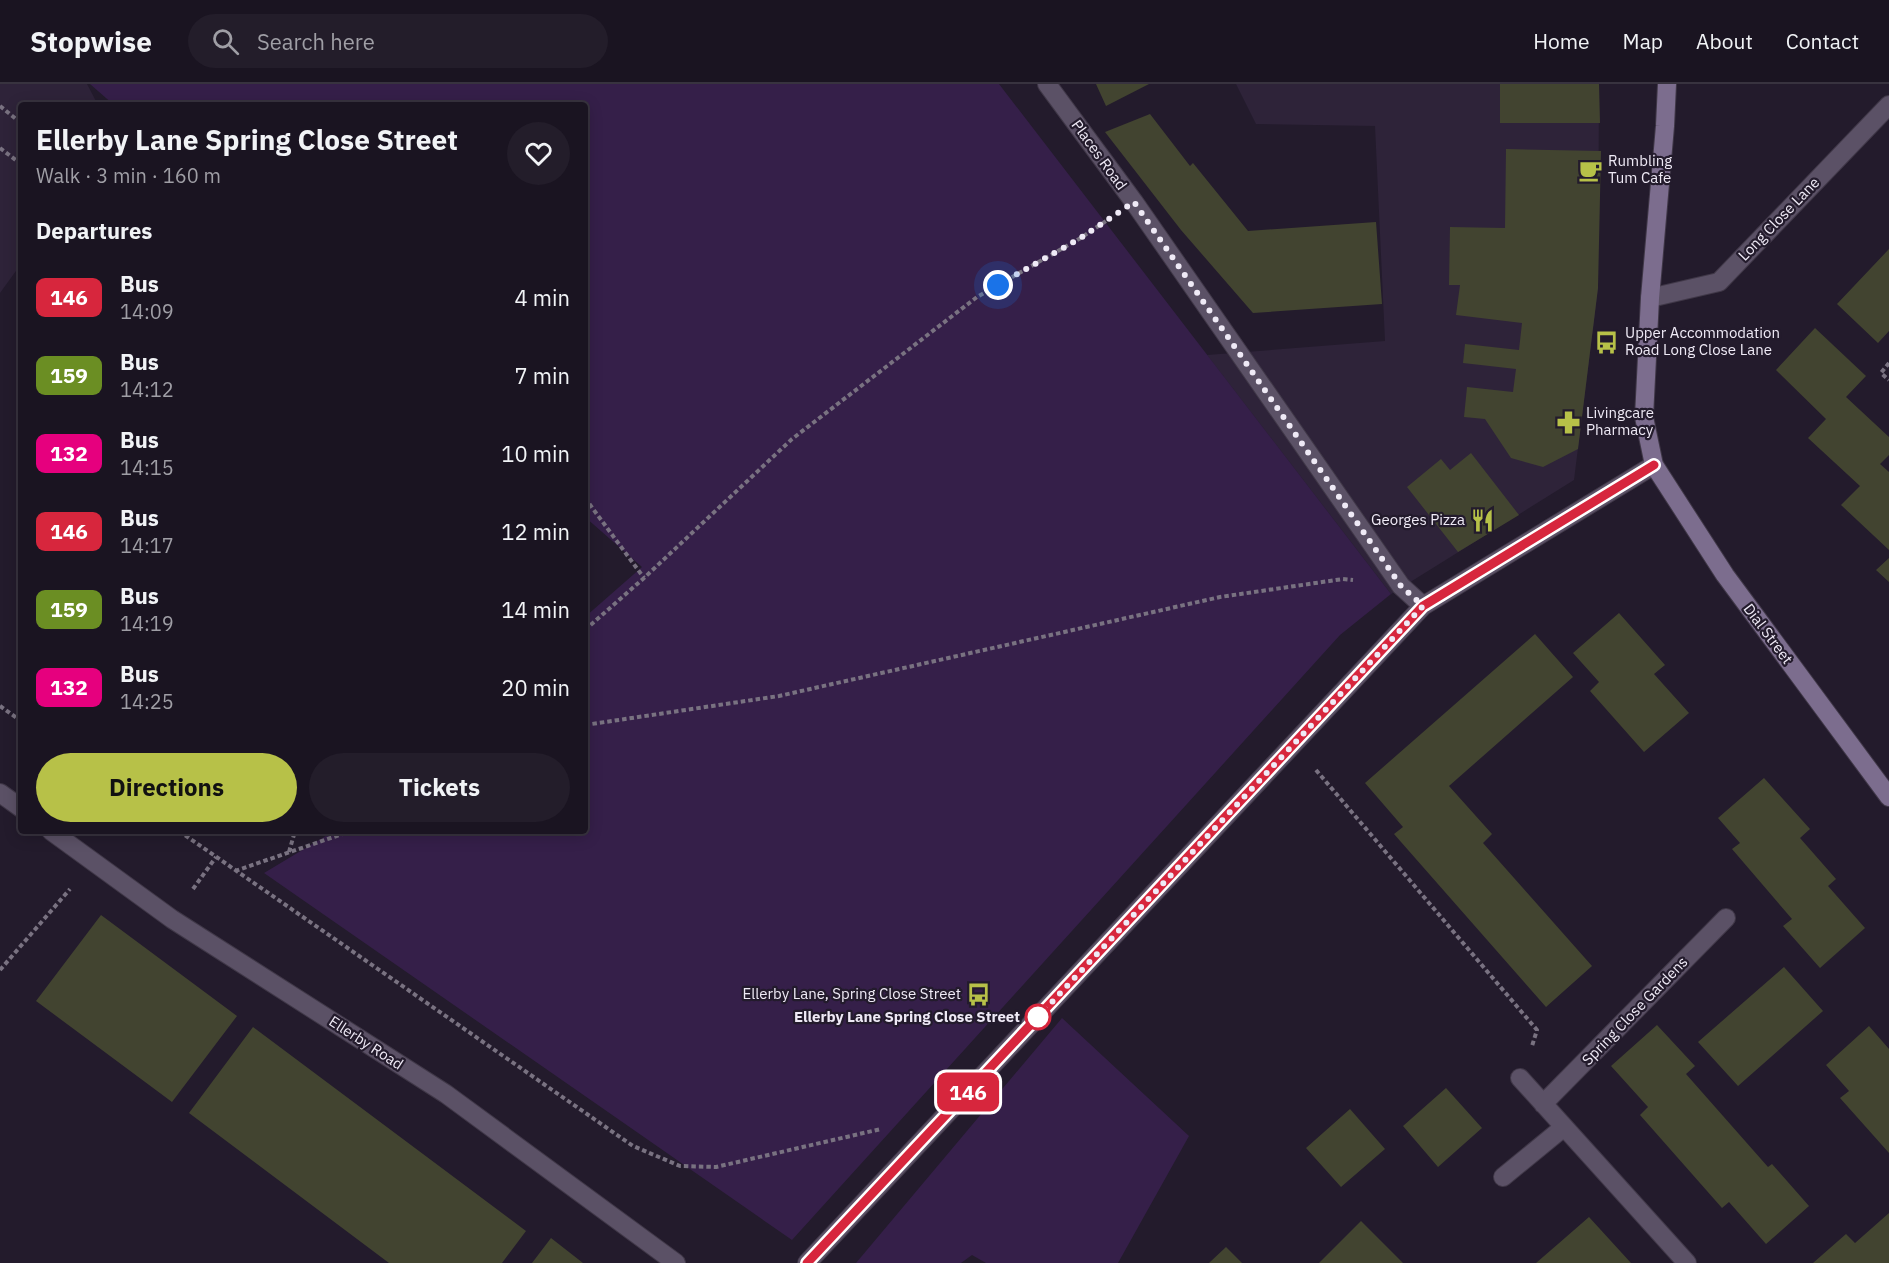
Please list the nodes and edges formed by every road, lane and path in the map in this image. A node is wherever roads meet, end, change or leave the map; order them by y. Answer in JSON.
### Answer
{"nodes":[{"id":1,"x":1047,"y":84,"type":"edge"},
{"id":2,"x":1667,"y":84,"type":"edge"},
{"id":3,"x":1889,"y":105,"type":"edge"},
{"id":4,"x":0,"y":106,"type":"edge"},
{"id":5,"x":18,"y":121,"type":"edge"},
{"id":6,"x":0,"y":148,"type":"edge"},
{"id":7,"x":18,"y":162,"type":"edge"},
{"id":8,"x":1134,"y":202,"type":"junction"},
{"id":9,"x":1650,"y":298,"type":"junction"},
{"id":10,"x":1889,"y":363,"type":"edge"},
{"id":11,"x":1889,"y":380,"type":"edge"},
{"id":12,"x":1654,"y":465,"type":"junction"},
{"id":13,"x":588,"y":502,"type":"edge"},
{"id":14,"x":644,"y":578,"type":"junction"},
{"id":15,"x":1401,"y":586,"type":"junction"},
{"id":16,"x":1423,"y":606,"type":"junction"},
{"id":17,"x":588,"y":627,"type":"edge"},
{"id":18,"x":0,"y":706,"type":"edge"},
{"id":19,"x":18,"y":719,"type":"edge"},
{"id":20,"x":588,"y":724,"type":"edge"},
{"id":21,"x":1294,"y":744,"type":"junction"},
{"id":22,"x":0,"y":793,"type":"edge"},
{"id":23,"x":1889,"y":797,"type":"edge"},
{"id":24,"x":18,"y":806,"type":"edge"},
{"id":25,"x":55,"y":834,"type":"edge"},
{"id":26,"x":183,"y":834,"type":"edge"},
{"id":27,"x":293,"y":834,"type":"edge"},
{"id":28,"x":342,"y":834,"type":"edge"},
{"id":29,"x":289,"y":852,"type":"junction"},
{"id":30,"x":93,"y":863,"type":"junction"},
{"id":31,"x":236,"y":871,"type":"junction"},
{"id":32,"x":1726,"y":918,"type":"dead end"},
{"id":33,"x":0,"y":970,"type":"edge"},
{"id":34,"x":1520,"y":1078,"type":"joint"},
{"id":35,"x":1543,"y":1104,"type":"junction"},
{"id":36,"x":1564,"y":1127,"type":"junction"},
{"id":37,"x":883,"y":1128,"type":"dead end"},
{"id":38,"x":1503,"y":1176,"type":"dead end"},
{"id":39,"x":676,"y":1263,"type":"edge"},
{"id":40,"x":807,"y":1263,"type":"edge"},
{"id":41,"x":1687,"y":1263,"type":"edge"}],
"edges":[{"from":1,"to":8,"type":"street","name":"Places Road"},
{"from":2,"to":9,"type":"street"},
{"from":3,"to":9,"type":"street","name":"Long Close Lane"},
{"from":4,"to":5,"type":"path"},
{"from":6,"to":7,"type":"path"},
{"from":8,"to":14,"type":"path"},
{"from":8,"to":15,"type":"street","name":"Places Road"},
{"from":9,"to":12,"type":"street"},
{"from":10,"to":11,"type":"path"},
{"from":12,"to":16,"type":"street"},
{"from":12,"to":23,"type":"street","name":"Dial Street"},
{"from":13,"to":14,"type":"path"},
{"from":14,"to":17,"type":"path"},
{"from":15,"to":16,"type":"street","name":"Places Road"},
{"from":15,"to":20,"type":"path"},
{"from":16,"to":21,"type":"street"},
{"from":18,"to":19,"type":"path"},
{"from":21,"to":34,"type":"path"},
{"from":21,"to":40,"type":"street"},
{"from":22,"to":24,"type":"street"},
{"from":25,"to":30,"type":"street","name":"Ellerby Road"},
{"from":26,"to":31,"type":"path"},
{"from":27,"to":29,"type":"path"},
{"from":28,"to":29,"type":"path"},
{"from":29,"to":31,"type":"path"},
{"from":30,"to":33,"type":"path"},
{"from":30,"to":39,"type":"street","name":"Ellerby Road"},
{"from":31,"to":37,"type":"path"},
{"from":32,"to":35,"type":"street","name":"Spring Close Gardens"},
{"from":34,"to":35,"type":"street"},
{"from":35,"to":36,"type":"street"},
{"from":36,"to":38,"type":"street"},
{"from":36,"to":41,"type":"street"}]}
